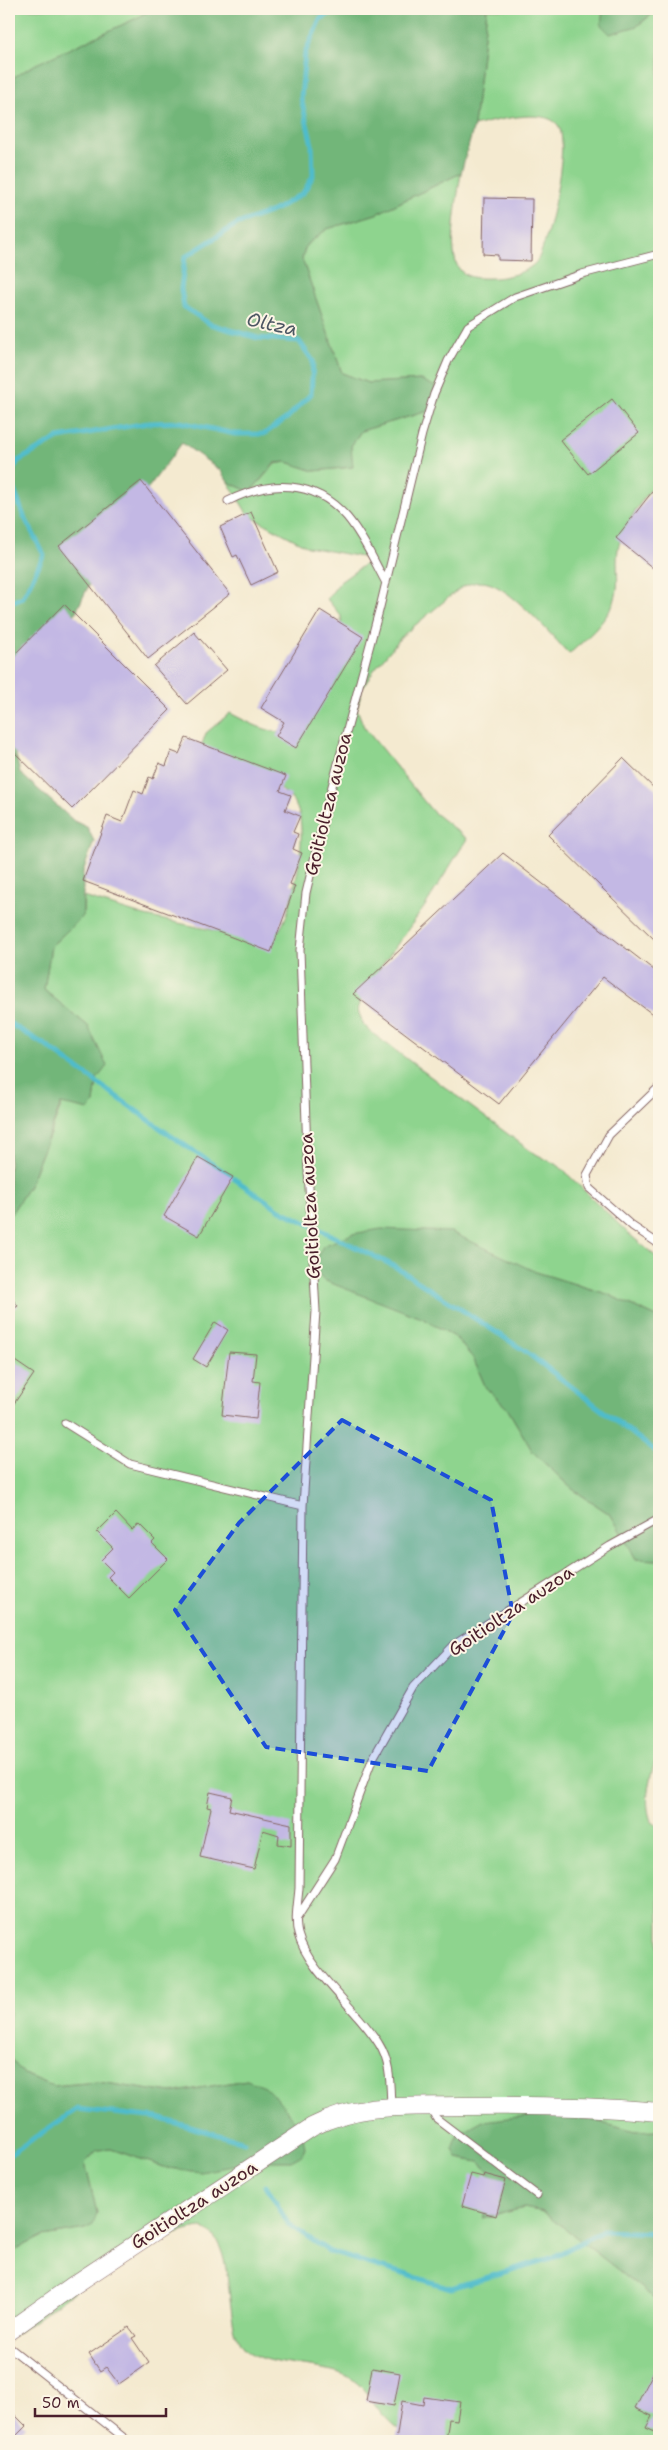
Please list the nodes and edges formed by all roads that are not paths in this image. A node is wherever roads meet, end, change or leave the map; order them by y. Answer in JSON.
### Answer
{"nodes":[{"id":1,"x":659,"y":254,"type":"edge"},
{"id":2,"x":228,"y":501,"type":"dead end"},
{"id":3,"x":386,"y":583,"type":"junction"},
{"id":4,"x":659,"y":1087,"type":"edge"},
{"id":5,"x":659,"y":1244,"type":"edge"},
{"id":6,"x":65,"y":1423,"type":"dead end"},
{"id":7,"x":303,"y":1506,"type":"junction"},
{"id":8,"x":659,"y":1519,"type":"edge"},
{"id":9,"x":296,"y":1919,"type":"junction"},
{"id":10,"x":391,"y":2107,"type":"junction"},
{"id":11,"x":430,"y":2107,"type":"junction"},
{"id":12,"x":659,"y":2112,"type":"edge"},
{"id":13,"x":537,"y":2195,"type":"dead end"},
{"id":14,"x":9,"y":2331,"type":"edge"},
{"id":15,"x":9,"y":2347,"type":"edge"},
{"id":16,"x":128,"y":2441,"type":"edge"}],
"edges":[{"from":1,"to":3,"type":"lane","name":"Goitioltza auzoa"},
{"from":2,"to":3,"type":"lane"},
{"from":3,"to":7,"type":"lane","name":"Goitioltza auzoa"},
{"from":4,"to":5,"type":"lane"},
{"from":6,"to":7,"type":"lane"},
{"from":7,"to":9,"type":"lane","name":"Goitioltza auzoa"},
{"from":8,"to":9,"type":"lane","name":"Goitioltza auzoa"},
{"from":9,"to":10,"type":"lane","name":"Goitioltza auzoa"},
{"from":10,"to":11,"type":"street","name":"Goitioltza auzoa"},
{"from":10,"to":14,"type":"street","name":"Goitioltza auzoa"},
{"from":11,"to":12,"type":"street","name":"Goitioltza auzoa"},
{"from":11,"to":13,"type":"lane"},
{"from":15,"to":16,"type":"lane"}]}
